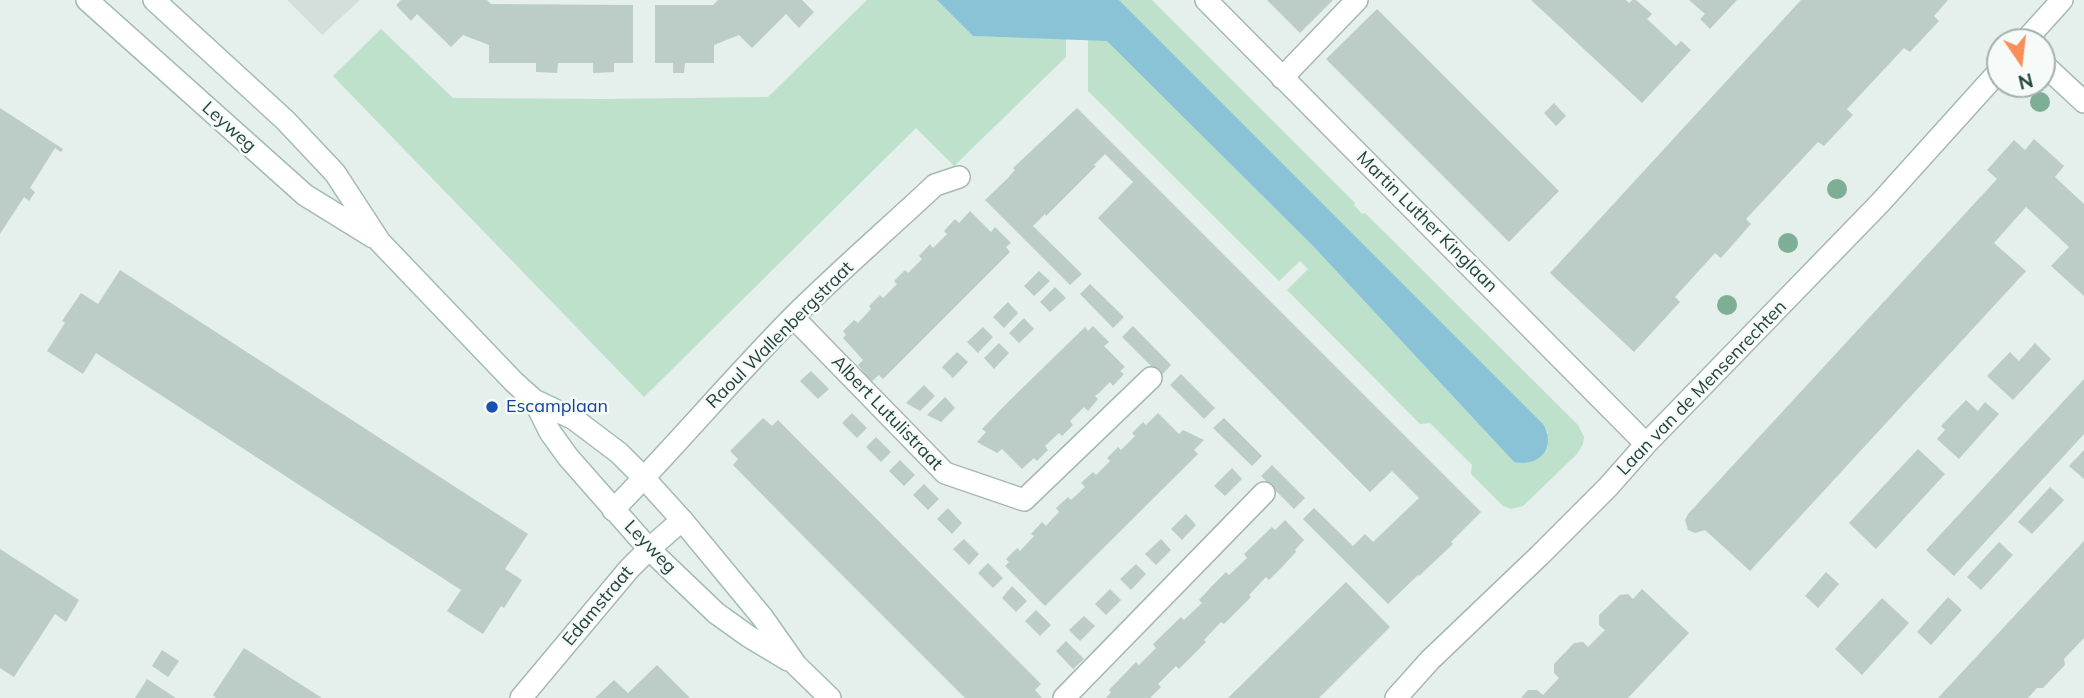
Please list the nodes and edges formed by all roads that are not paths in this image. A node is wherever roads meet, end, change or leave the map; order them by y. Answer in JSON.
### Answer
{"nodes":[{"id":1,"x":87,"y":0,"type":"edge"},
{"id":2,"x":154,"y":0,"type":"edge"},
{"id":3,"x":1206,"y":0,"type":"edge"},
{"id":4,"x":1357,"y":0,"type":"edge"},
{"id":5,"x":2062,"y":0,"type":"edge"},
{"id":6,"x":2037,"y":28,"type":"edge"},
{"id":7,"x":2056,"y":76,"type":"edge"},
{"id":8,"x":1282,"y":78,"type":"junction"},
{"id":9,"x":1986,"y":86,"type":"edge"},
{"id":10,"x":2084,"y":102,"type":"edge"},
{"id":11,"x":960,"y":177,"type":"dead end"},
{"id":12,"x":380,"y":242,"type":"junction"},
{"id":13,"x":793,"y":317,"type":"junction"},
{"id":14,"x":1151,"y":378,"type":"dead end"},
{"id":15,"x":534,"y":400,"type":"junction"},
{"id":16,"x":1646,"y":444,"type":"junction"},
{"id":17,"x":644,"y":478,"type":"junction"},
{"id":18,"x":1264,"y":493,"type":"dead end"},
{"id":19,"x":613,"y":510,"type":"junction"},
{"id":20,"x":682,"y":520,"type":"junction"},
{"id":21,"x":649,"y":549,"type":"junction"},
{"id":22,"x":796,"y":665,"type":"junction"},
{"id":23,"x":521,"y":698,"type":"edge"},
{"id":24,"x":830,"y":698,"type":"edge"},
{"id":25,"x":1064,"y":698,"type":"edge"},
{"id":26,"x":1396,"y":698,"type":"edge"}],
"edges":[{"from":1,"to":12,"type":"street","name":"Leyweg"},
{"from":2,"to":12,"type":"street","name":"Leyweg"},
{"from":3,"to":8,"type":"street","name":"Martin Luther Kinglaan"},
{"from":4,"to":8,"type":"street"},
{"from":5,"to":6,"type":"street"},
{"from":7,"to":10,"type":"street"},
{"from":8,"to":16,"type":"street","name":"Martin Luther Kinglaan"},
{"from":9,"to":16,"type":"street","name":"Laan van de Mensenrechten"},
{"from":11,"to":13,"type":"street","name":"Raoul Wallenbergstraat"},
{"from":12,"to":15,"type":"street","name":"Leyweg"},
{"from":13,"to":14,"type":"street","name":"Albert Lutulistraat"},
{"from":13,"to":17,"type":"street","name":"Raoul Wallenbergstraat"},
{"from":15,"to":17,"type":"street","name":"Leyweg"},
{"from":15,"to":19,"type":"street","name":"Leyweg"},
{"from":16,"to":26,"type":"street","name":"Laan van de Mensenrechten"},
{"from":17,"to":19,"type":"street","name":"Raoul Wallenbergstraat"},
{"from":17,"to":20,"type":"street","name":"Leyweg"},
{"from":18,"to":25,"type":"street"},
{"from":19,"to":21,"type":"street","name":"Leyweg"},
{"from":20,"to":21,"type":"street","name":"Edamstraat"},
{"from":20,"to":22,"type":"street","name":"Leyweg"},
{"from":21,"to":22,"type":"street","name":"Leyweg"},
{"from":21,"to":23,"type":"street","name":"Edamstraat"},
{"from":22,"to":24,"type":"street","name":"Leyweg"}]}
